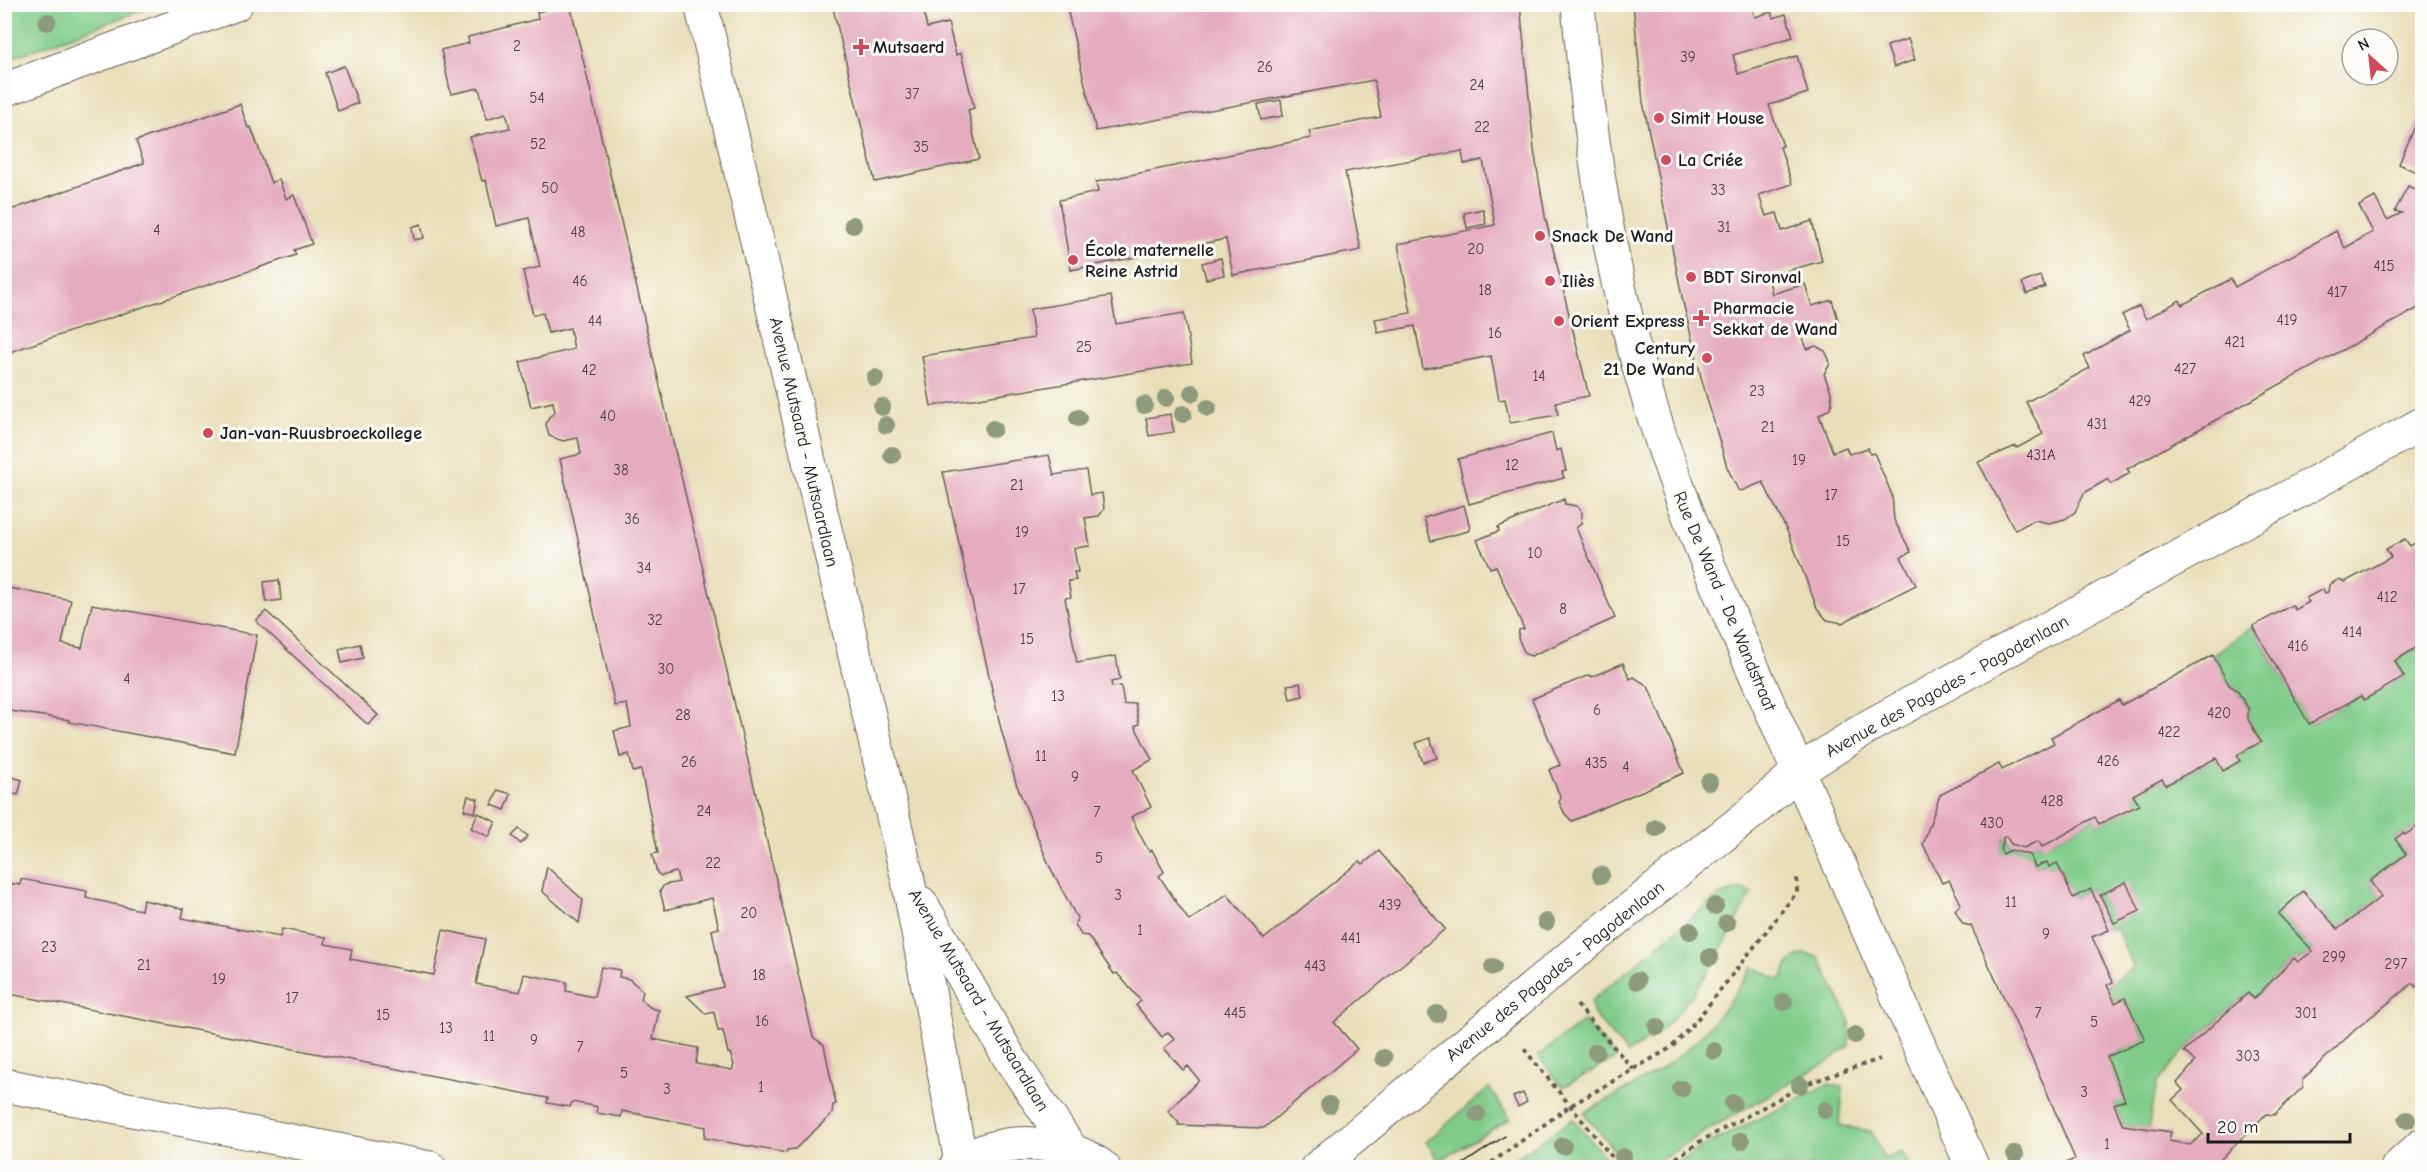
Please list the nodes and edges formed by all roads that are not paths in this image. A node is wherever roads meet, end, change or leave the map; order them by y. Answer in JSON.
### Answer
{"nodes":[{"id":1,"x":236,"y":4,"type":"edge"},
{"id":2,"x":700,"y":4,"type":"edge"},
{"id":3,"x":1578,"y":4,"type":"edge"},
{"id":4,"x":4,"y":90,"type":"edge"},
{"id":5,"x":2422,"y":424,"type":"edge"},
{"id":6,"x":1799,"y":771,"type":"junction"},
{"id":7,"x":908,"y":880,"type":"junction"},
{"id":8,"x":4,"y":1084,"type":"edge"},
{"id":9,"x":2422,"y":1145,"type":"edge"},
{"id":10,"x":1071,"y":1149,"type":"junction"},
{"id":11,"x":958,"y":1165,"type":"edge"},
{"id":12,"x":430,"y":1167,"type":"edge"},
{"id":13,"x":1104,"y":1167,"type":"edge"},
{"id":14,"x":1317,"y":1167,"type":"edge"},
{"id":15,"x":1973,"y":1167,"type":"edge"},
{"id":16,"x":2397,"y":1167,"type":"edge"}],
"edges":[{"from":1,"to":4,"type":"street"},
{"from":2,"to":7,"type":"street","name":"Avenue Mutsaard - Mutsaardlaan"},
{"from":3,"to":6,"type":"street","name":"Rue De Wand - De Wandstraat"},
{"from":5,"to":6,"type":"street","name":"Avenue des Pagodes - Pagodenlaan"},
{"from":6,"to":14,"type":"street","name":"Avenue des Pagodes - Pagodenlaan"},
{"from":6,"to":15,"type":"street","name":"Rue De Wand - De Wandstraat"},
{"from":7,"to":10,"type":"street","name":"Avenue Mutsaard - Mutsaardlaan"},
{"from":7,"to":11,"type":"street","name":"Avenue Mutsaard - Mutsaardlaan"},
{"from":8,"to":12,"type":"street"},
{"from":9,"to":16,"type":"street"},
{"from":10,"to":11,"type":"street"},
{"from":10,"to":13,"type":"street"}]}
